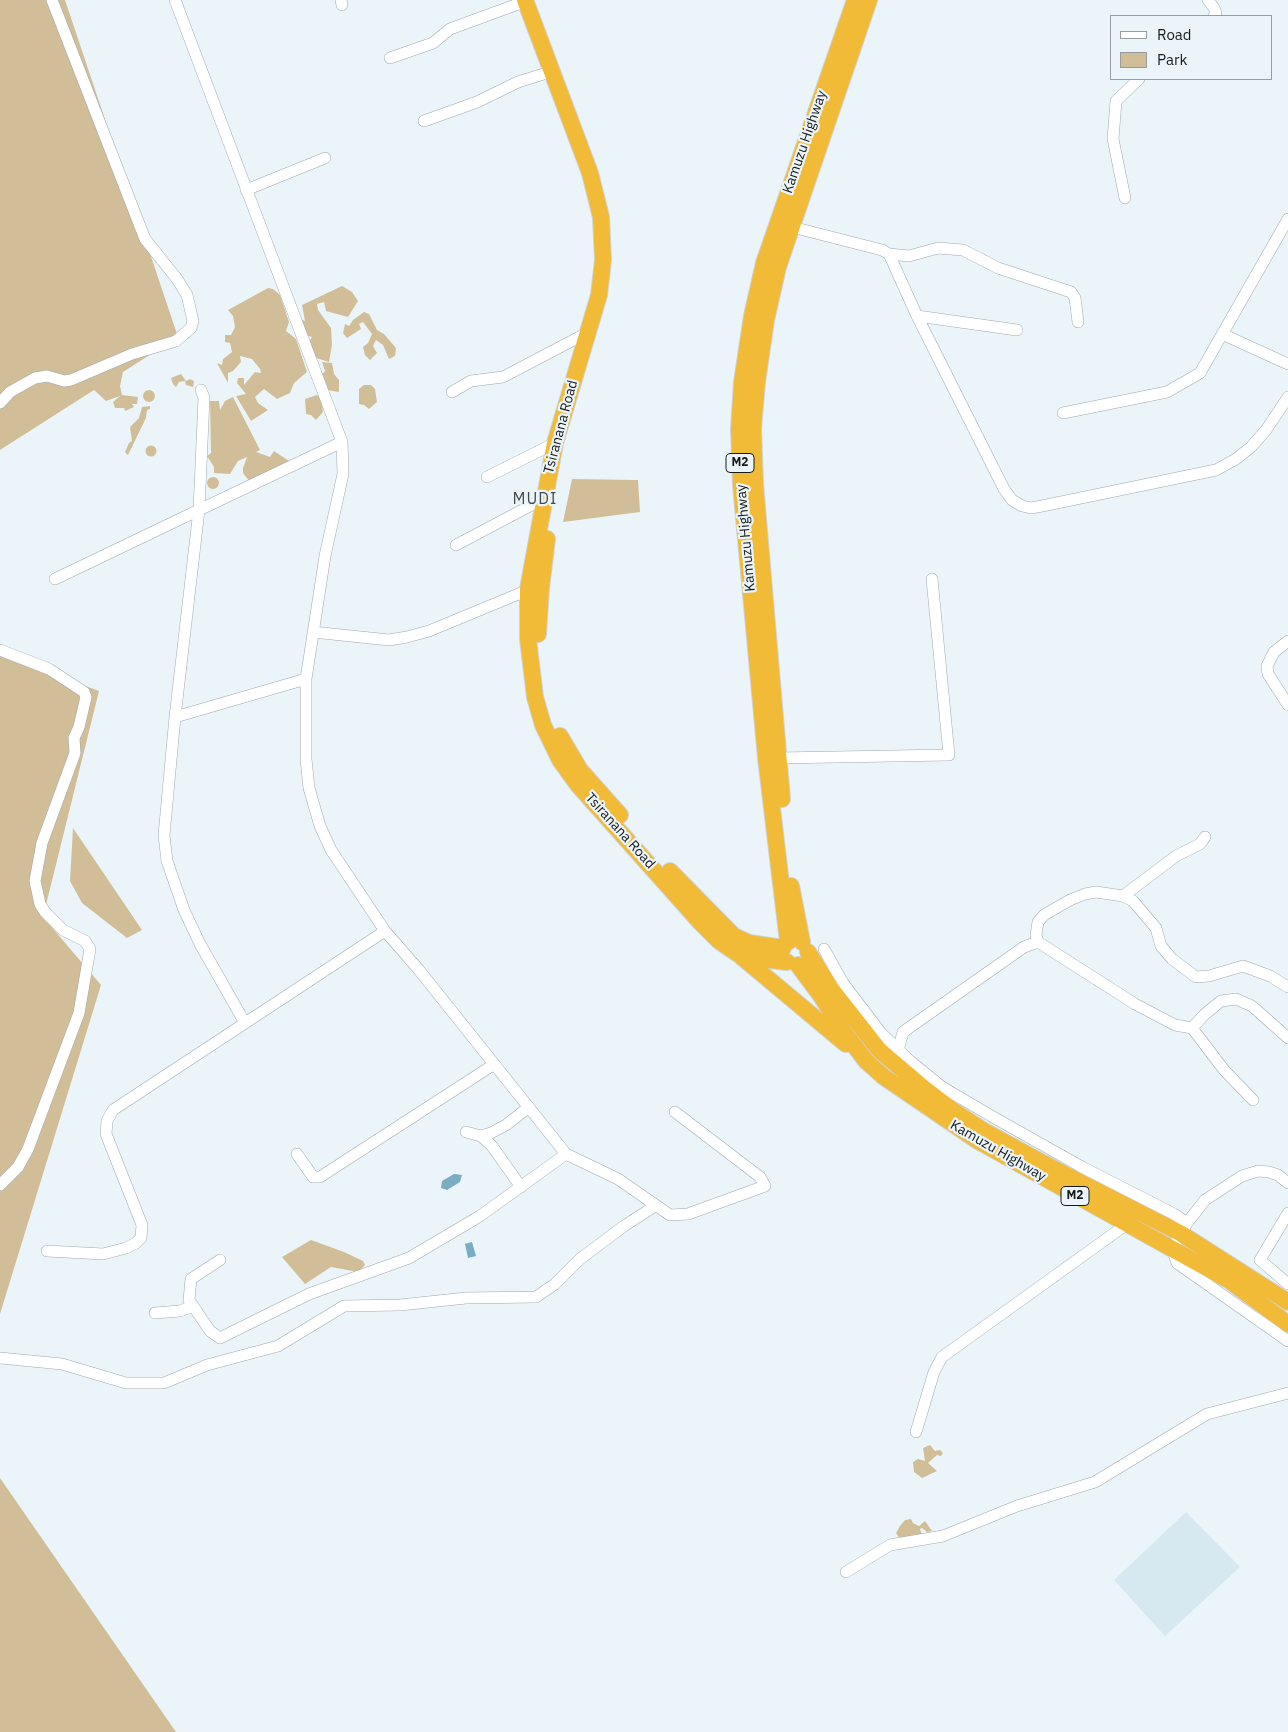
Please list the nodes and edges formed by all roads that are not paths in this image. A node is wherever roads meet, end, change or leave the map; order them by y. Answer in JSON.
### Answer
{"nodes":[{"id":1,"x":52,"y":0,"type":"edge"},
{"id":2,"x":175,"y":0,"type":"edge"},
{"id":3,"x":528,"y":0,"type":"edge"},
{"id":4,"x":855,"y":0,"type":"edge"},
{"id":5,"x":869,"y":0,"type":"edge"},
{"id":6,"x":1208,"y":0,"type":"edge"},
{"id":7,"x":1215,"y":15,"type":"edge"},
{"id":8,"x":390,"y":58,"type":"dead end"},
{"id":9,"x":553,"y":70,"type":"junction"},
{"id":10,"x":1138,"y":80,"type":"edge"},
{"id":11,"x":424,"y":121,"type":"dead end"},
{"id":12,"x":325,"y":158,"type":"dead end"},
{"id":13,"x":246,"y":190,"type":"junction"},
{"id":14,"x":1125,"y":198,"type":"dead end"},
{"id":15,"x":1288,"y":219,"type":"edge"},
{"id":16,"x":792,"y":227,"type":"junction"},
{"id":17,"x":889,"y":254,"type":"junction"},
{"id":18,"x":917,"y":316,"type":"junction"},
{"id":19,"x":1078,"y":322,"type":"dead end"},
{"id":20,"x":1016,"y":330,"type":"dead end"},
{"id":21,"x":587,"y":333,"type":"junction"},
{"id":22,"x":1222,"y":334,"type":"junction"},
{"id":23,"x":1288,"y":364,"type":"edge"},
{"id":24,"x":201,"y":390,"type":"dead end"},
{"id":25,"x":452,"y":392,"type":"dead end"},
{"id":26,"x":1288,"y":396,"type":"edge"},
{"id":27,"x":0,"y":402,"type":"edge"},
{"id":28,"x":1062,"y":413,"type":"dead end"},
{"id":29,"x":342,"y":442,"type":"junction"},
{"id":30,"x":555,"y":443,"type":"junction"},
{"id":31,"x":488,"y":477,"type":"dead end"},
{"id":32,"x":543,"y":500,"type":"junction"},
{"id":33,"x":200,"y":510,"type":"junction"},
{"id":34,"x":456,"y":545,"type":"dead end"},
{"id":35,"x":55,"y":579,"type":"dead end"},
{"id":36,"x":932,"y":580,"type":"dead end"},
{"id":37,"x":535,"y":588,"type":"junction"},
{"id":38,"x":313,"y":632,"type":"junction"},
{"id":39,"x":1288,"y":641,"type":"edge"},
{"id":40,"x":0,"y":650,"type":"edge"},
{"id":41,"x":306,"y":679,"type":"junction"},
{"id":42,"x":1288,"y":704,"type":"edge"},
{"id":43,"x":175,"y":717,"type":"junction"},
{"id":44,"x":778,"y":758,"type":"junction"},
{"id":45,"x":1205,"y":837,"type":"dead end"},
{"id":46,"x":1123,"y":896,"type":"junction"},
{"id":47,"x":385,"y":931,"type":"junction"},
{"id":48,"x":1038,"y":942,"type":"junction"},
{"id":49,"x":824,"y":949,"type":"dead end"},
{"id":50,"x":794,"y":952,"type":"junction"},
{"id":51,"x":741,"y":956,"type":"junction"},
{"id":52,"x":1288,"y":987,"type":"edge"},
{"id":53,"x":245,"y":1023,"type":"junction"},
{"id":54,"x":1192,"y":1028,"type":"junction"},
{"id":55,"x":1288,"y":1038,"type":"edge"},
{"id":56,"x":866,"y":1061,"type":"junction"},
{"id":57,"x":892,"y":1063,"type":"junction"},
{"id":58,"x":493,"y":1065,"type":"junction"},
{"id":59,"x":1253,"y":1100,"type":"dead end"},
{"id":60,"x":529,"y":1107,"type":"junction"},
{"id":61,"x":675,"y":1112,"type":"dead end"},
{"id":62,"x":466,"y":1132,"type":"dead end"},
{"id":63,"x":481,"y":1136,"type":"junction"},
{"id":64,"x":297,"y":1154,"type":"dead end"},
{"id":65,"x":566,"y":1154,"type":"junction"},
{"id":66,"x":1288,"y":1183,"type":"edge"},
{"id":67,"x":0,"y":1185,"type":"edge"},
{"id":68,"x":521,"y":1187,"type":"junction"},
{"id":69,"x":655,"y":1206,"type":"junction"},
{"id":70,"x":1288,"y":1213,"type":"edge"},
{"id":71,"x":1127,"y":1224,"type":"junction"},
{"id":72,"x":1183,"y":1228,"type":"junction"},
{"id":73,"x":1172,"y":1249,"type":"junction"},
{"id":74,"x":47,"y":1251,"type":"dead end"},
{"id":75,"x":220,"y":1260,"type":"dead end"},
{"id":76,"x":1288,"y":1284,"type":"edge"},
{"id":77,"x":1288,"y":1302,"type":"edge"},
{"id":78,"x":193,"y":1306,"type":"junction"},
{"id":79,"x":156,"y":1313,"type":"dead end"},
{"id":80,"x":1288,"y":1324,"type":"edge"},
{"id":81,"x":1288,"y":1341,"type":"edge"},
{"id":82,"x":0,"y":1358,"type":"edge"},
{"id":83,"x":1288,"y":1393,"type":"edge"},
{"id":84,"x":916,"y":1432,"type":"dead end"},
{"id":85,"x":846,"y":1572,"type":"dead end"}],
"edges":[{"from":1,"to":27,"type":"street"},
{"from":2,"to":13,"type":"street"},
{"from":3,"to":8,"type":"street"},
{"from":3,"to":9,"type":"highway","name":"Tsiranana Road"},
{"from":3,"to":37,"type":"highway","name":"Tsiranana Road"},
{"from":4,"to":50,"type":"highway","name":"Kamuzu Highway","number":"M2"},
{"from":5,"to":16,"type":"highway","name":"Kamuzu Highway","number":"M2"},
{"from":6,"to":7,"type":"street"},
{"from":9,"to":11,"type":"street"},
{"from":9,"to":21,"type":"highway","name":"Tsiranana Road"},
{"from":10,"to":14,"type":"street"},
{"from":12,"to":13,"type":"street"},
{"from":13,"to":29,"type":"street"},
{"from":15,"to":22,"type":"street"},
{"from":16,"to":17,"type":"street"},
{"from":16,"to":44,"type":"highway","name":"Kamuzu Highway","number":"M2"},
{"from":17,"to":18,"type":"street"},
{"from":17,"to":19,"type":"street"},
{"from":18,"to":20,"type":"street"},
{"from":18,"to":26,"type":"street"},
{"from":21,"to":25,"type":"street"},
{"from":21,"to":30,"type":"highway","name":"Tsiranana Road"},
{"from":22,"to":23,"type":"street"},
{"from":22,"to":28,"type":"street"},
{"from":24,"to":33,"type":"street"},
{"from":29,"to":33,"type":"street"},
{"from":29,"to":38,"type":"street"},
{"from":30,"to":31,"type":"street"},
{"from":30,"to":32,"type":"highway","name":"Tsiranana Road"},
{"from":32,"to":34,"type":"street"},
{"from":32,"to":37,"type":"highway","name":"Tsiranana Road"},
{"from":33,"to":35,"type":"street"},
{"from":33,"to":43,"type":"street"},
{"from":36,"to":44,"type":"street"},
{"from":37,"to":38,"type":"street"},
{"from":37,"to":50,"type":"highway","name":"Tsiranana Road"},
{"from":37,"to":51,"type":"highway","name":"Tsiranana Road"},
{"from":38,"to":41,"type":"street"},
{"from":39,"to":42,"type":"street"},
{"from":40,"to":67,"type":"street"},
{"from":41,"to":43,"type":"street"},
{"from":41,"to":47,"type":"street"},
{"from":43,"to":53,"type":"street"},
{"from":44,"to":50,"type":"highway","name":"Kamuzu Highway","number":"M2"},
{"from":45,"to":46,"type":"street"},
{"from":46,"to":48,"type":"street"},
{"from":46,"to":52,"type":"street"},
{"from":47,"to":53,"type":"street"},
{"from":47,"to":58,"type":"street"},
{"from":48,"to":54,"type":"street"},
{"from":48,"to":57,"type":"street"},
{"from":49,"to":57,"type":"street"},
{"from":50,"to":51,"type":"highway","name":"Tsiranana Road"},
{"from":50,"to":56,"type":"highway","name":"Kamuzu Highway","number":"M2"},
{"from":50,"to":57,"type":"highway","name":"Kamuzu Highway","number":"M2"},
{"from":51,"to":56,"type":"highway"},
{"from":53,"to":74,"type":"street"},
{"from":54,"to":55,"type":"street"},
{"from":54,"to":59,"type":"street"},
{"from":56,"to":57,"type":"highway","name":"Kamuzu Highway","number":"M2"},
{"from":57,"to":71,"type":"highway","name":"Kamuzu Highway","number":"M2"},
{"from":57,"to":72,"type":"highway","name":"Kamuzu Highway","number":"M2"},
{"from":58,"to":60,"type":"street"},
{"from":58,"to":64,"type":"street"},
{"from":60,"to":63,"type":"street"},
{"from":60,"to":65,"type":"street"},
{"from":61,"to":69,"type":"street"},
{"from":62,"to":63,"type":"street"},
{"from":63,"to":68,"type":"street"},
{"from":65,"to":68,"type":"street"},
{"from":65,"to":69,"type":"street"},
{"from":66,"to":72,"type":"street"},
{"from":68,"to":78,"type":"street"},
{"from":69,"to":82,"type":"street"},
{"from":70,"to":76,"type":"street"},
{"from":71,"to":73,"type":"highway","name":"Kamuzu Highway","number":"M2"},
{"from":71,"to":84,"type":"street"},
{"from":72,"to":73,"type":"street"},
{"from":72,"to":77,"type":"highway","name":"Kamuzu Highway","number":"M2"},
{"from":73,"to":80,"type":"highway","name":"Kamuzu Highway","number":"M2"},
{"from":73,"to":81,"type":"street"},
{"from":75,"to":78,"type":"street"},
{"from":78,"to":79,"type":"street"},
{"from":83,"to":85,"type":"street"}]}
